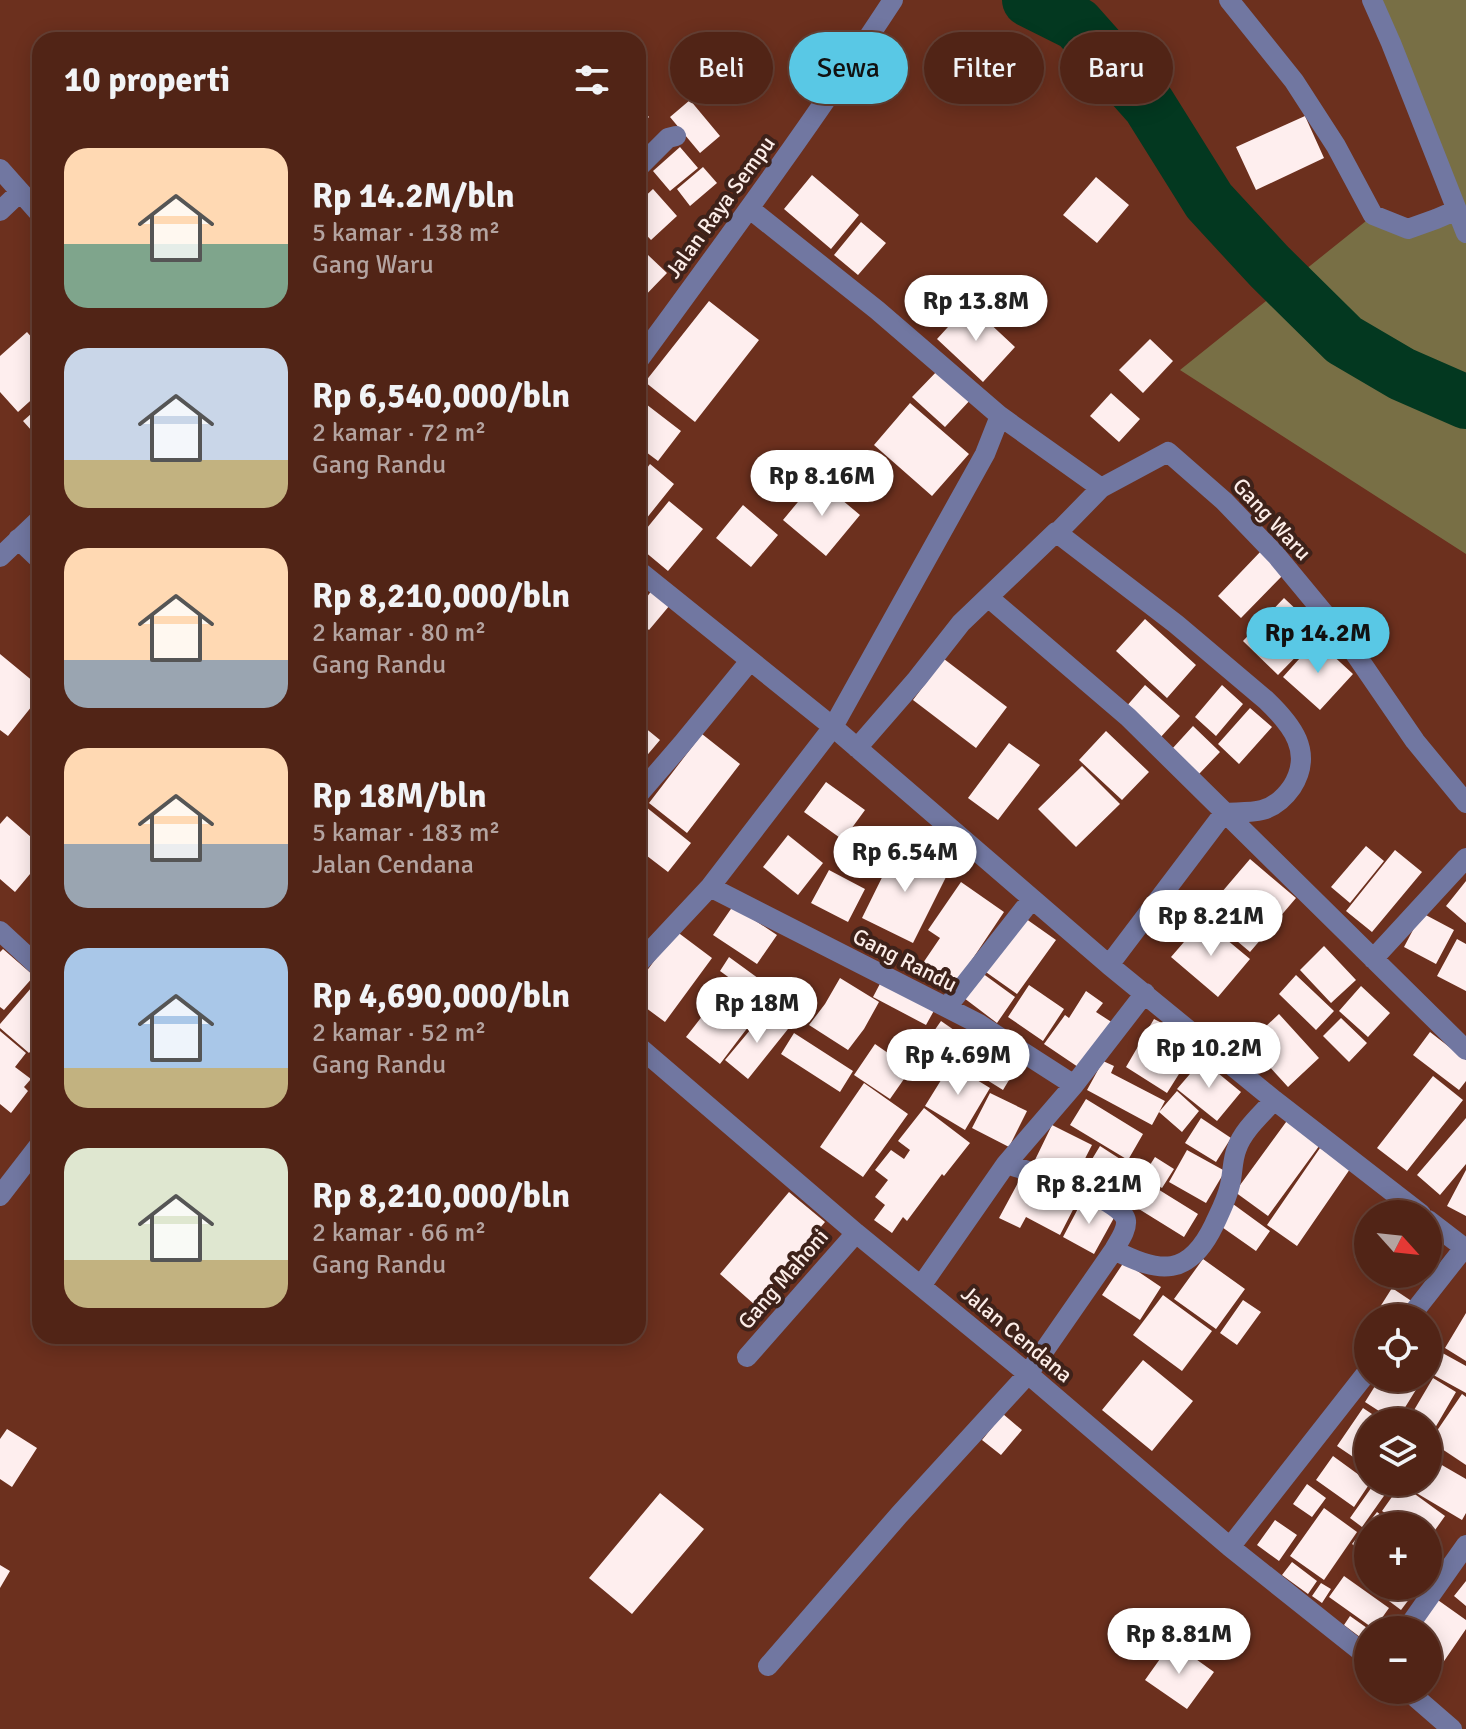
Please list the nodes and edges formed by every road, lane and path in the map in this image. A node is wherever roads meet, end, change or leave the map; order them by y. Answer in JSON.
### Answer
{"nodes":[{"id":1,"x":893,"y":0,"type":"edge"},
{"id":2,"x":1229,"y":0,"type":"edge"},
{"id":3,"x":1372,"y":0,"type":"edge"},
{"id":4,"x":676,"y":136,"type":"dead end"},
{"id":5,"x":646,"y":160,"type":"edge"},
{"id":6,"x":0,"y":169,"type":"edge"},
{"id":7,"x":20,"y":192,"type":"junction"},
{"id":8,"x":32,"y":205,"type":"edge"},
{"id":9,"x":750,"y":209,"type":"junction"},
{"id":10,"x":1457,"y":210,"type":"junction"},
{"id":11,"x":0,"y":211,"type":"edge"},
{"id":12,"x":1466,"y":233,"type":"edge"},
{"id":13,"x":646,"y":350,"type":"edge"},
{"id":14,"x":1000,"y":416,"type":"junction"},
{"id":15,"x":1101,"y":488,"type":"junction"},
{"id":16,"x":32,"y":526,"type":"edge"},
{"id":17,"x":1056,"y":532,"type":"junction"},
{"id":18,"x":18,"y":539,"type":"junction"},
{"id":19,"x":32,"y":552,"type":"edge"},
{"id":20,"x":0,"y":557,"type":"edge"},
{"id":21,"x":646,"y":576,"type":"edge"},
{"id":22,"x":988,"y":597,"type":"junction"},
{"id":23,"x":750,"y":661,"type":"junction"},
{"id":24,"x":833,"y":727,"type":"junction"},
{"id":25,"x":857,"y":748,"type":"junction"},
{"id":26,"x":646,"y":786,"type":"edge"},
{"id":27,"x":1466,"y":803,"type":"edge"},
{"id":28,"x":1224,"y":813,"type":"junction"},
{"id":29,"x":1466,"y":858,"type":"edge"},
{"id":30,"x":710,"y":887,"type":"junction"},
{"id":31,"x":1032,"y":899,"type":"junction"},
{"id":32,"x":0,"y":931,"type":"edge"},
{"id":33,"x":646,"y":955,"type":"edge"},
{"id":34,"x":1373,"y":959,"type":"junction"},
{"id":35,"x":32,"y":961,"type":"edge"},
{"id":36,"x":1109,"y":965,"type":"junction"},
{"id":37,"x":1145,"y":993,"type":"junction"},
{"id":38,"x":947,"y":1007,"type":"junction"},
{"id":39,"x":1466,"y":1050,"type":"edge"},
{"id":40,"x":646,"y":1053,"type":"edge"},
{"id":41,"x":1074,"y":1085,"type":"junction"},
{"id":42,"x":1274,"y":1100,"type":"junction"},
{"id":43,"x":32,"y":1154,"type":"edge"},
{"id":44,"x":1006,"y":1164,"type":"junction"},
{"id":45,"x":0,"y":1196,"type":"edge"},
{"id":46,"x":1403,"y":1200,"type":"edge"},
{"id":47,"x":1442,"y":1231,"type":"edge"},
{"id":48,"x":856,"y":1233,"type":"junction"},
{"id":49,"x":1465,"y":1249,"type":"edge"},
{"id":50,"x":1114,"y":1250,"type":"junction"},
{"id":51,"x":921,"y":1286,"type":"junction"},
{"id":52,"x":1420,"y":1304,"type":"edge"},
{"id":53,"x":747,"y":1357,"type":"dead end"},
{"id":54,"x":1028,"y":1374,"type":"junction"},
{"id":55,"x":1354,"y":1389,"type":"edge"},
{"id":56,"x":1466,"y":1545,"type":"edge"},
{"id":57,"x":1230,"y":1547,"type":"junction"},
{"id":58,"x":1416,"y":1616,"type":"edge"},
{"id":59,"x":1354,"y":1646,"type":"edge"},
{"id":60,"x":768,"y":1666,"type":"dead end"},
{"id":61,"x":1423,"y":1704,"type":"edge"},
{"id":62,"x":1452,"y":1729,"type":"edge"}],
"edges":[{"from":1,"to":9,"type":"street","name":"Jalan Raya Sempu"},
{"from":2,"to":10,"type":"street"},
{"from":3,"to":10,"type":"street"},
{"from":4,"to":5,"type":"street"},
{"from":6,"to":7,"type":"street"},
{"from":7,"to":8,"type":"street"},
{"from":7,"to":11,"type":"street"},
{"from":9,"to":13,"type":"street","name":"Jalan Raya Sempu"},
{"from":9,"to":14,"type":"street"},
{"from":10,"to":12,"type":"street"},
{"from":14,"to":15,"type":"street"},
{"from":14,"to":24,"type":"street"},
{"from":15,"to":17,"type":"street"},
{"from":15,"to":27,"type":"street","name":"Gang Waru"},
{"from":16,"to":18,"type":"street"},
{"from":17,"to":22,"type":"street"},
{"from":17,"to":28,"type":"street"},
{"from":18,"to":19,"type":"street"},
{"from":18,"to":20,"type":"street"},
{"from":21,"to":23,"type":"street"},
{"from":22,"to":25,"type":"street"},
{"from":22,"to":28,"type":"street"},
{"from":23,"to":24,"type":"street"},
{"from":23,"to":26,"type":"street"},
{"from":24,"to":25,"type":"street"},
{"from":24,"to":30,"type":"street"},
{"from":25,"to":31,"type":"street"},
{"from":28,"to":34,"type":"street"},
{"from":28,"to":36,"type":"street"},
{"from":29,"to":34,"type":"street"},
{"from":30,"to":33,"type":"street"},
{"from":30,"to":38,"type":"street","name":"Gang Randu"},
{"from":31,"to":36,"type":"street"},
{"from":31,"to":38,"type":"street"},
{"from":32,"to":35,"type":"street"},
{"from":34,"to":39,"type":"street"},
{"from":36,"to":37,"type":"street"},
{"from":37,"to":41,"type":"street"},
{"from":37,"to":42,"type":"street"},
{"from":38,"to":41,"type":"street","name":"Gang Randu"},
{"from":40,"to":48,"type":"street","name":"Jalan Cendana"},
{"from":41,"to":44,"type":"street"},
{"from":42,"to":46,"type":"street"},
{"from":42,"to":50,"type":"street"},
{"from":43,"to":45,"type":"street"},
{"from":44,"to":50,"type":"street"},
{"from":44,"to":51,"type":"street"},
{"from":47,"to":49,"type":"street"},
{"from":48,"to":51,"type":"street","name":"Jalan Cendana"},
{"from":48,"to":53,"type":"street","name":"Gang Mahoni"},
{"from":49,"to":52,"type":"street"},
{"from":50,"to":54,"type":"street"},
{"from":51,"to":54,"type":"street","name":"Jalan Cendana"},
{"from":54,"to":57,"type":"street","name":"Jalan Cendana"},
{"from":54,"to":60,"type":"street"},
{"from":55,"to":57,"type":"street"},
{"from":56,"to":58,"type":"street"},
{"from":57,"to":59,"type":"street","name":"Jalan Cendana"},
{"from":61,"to":62,"type":"street"}]}
